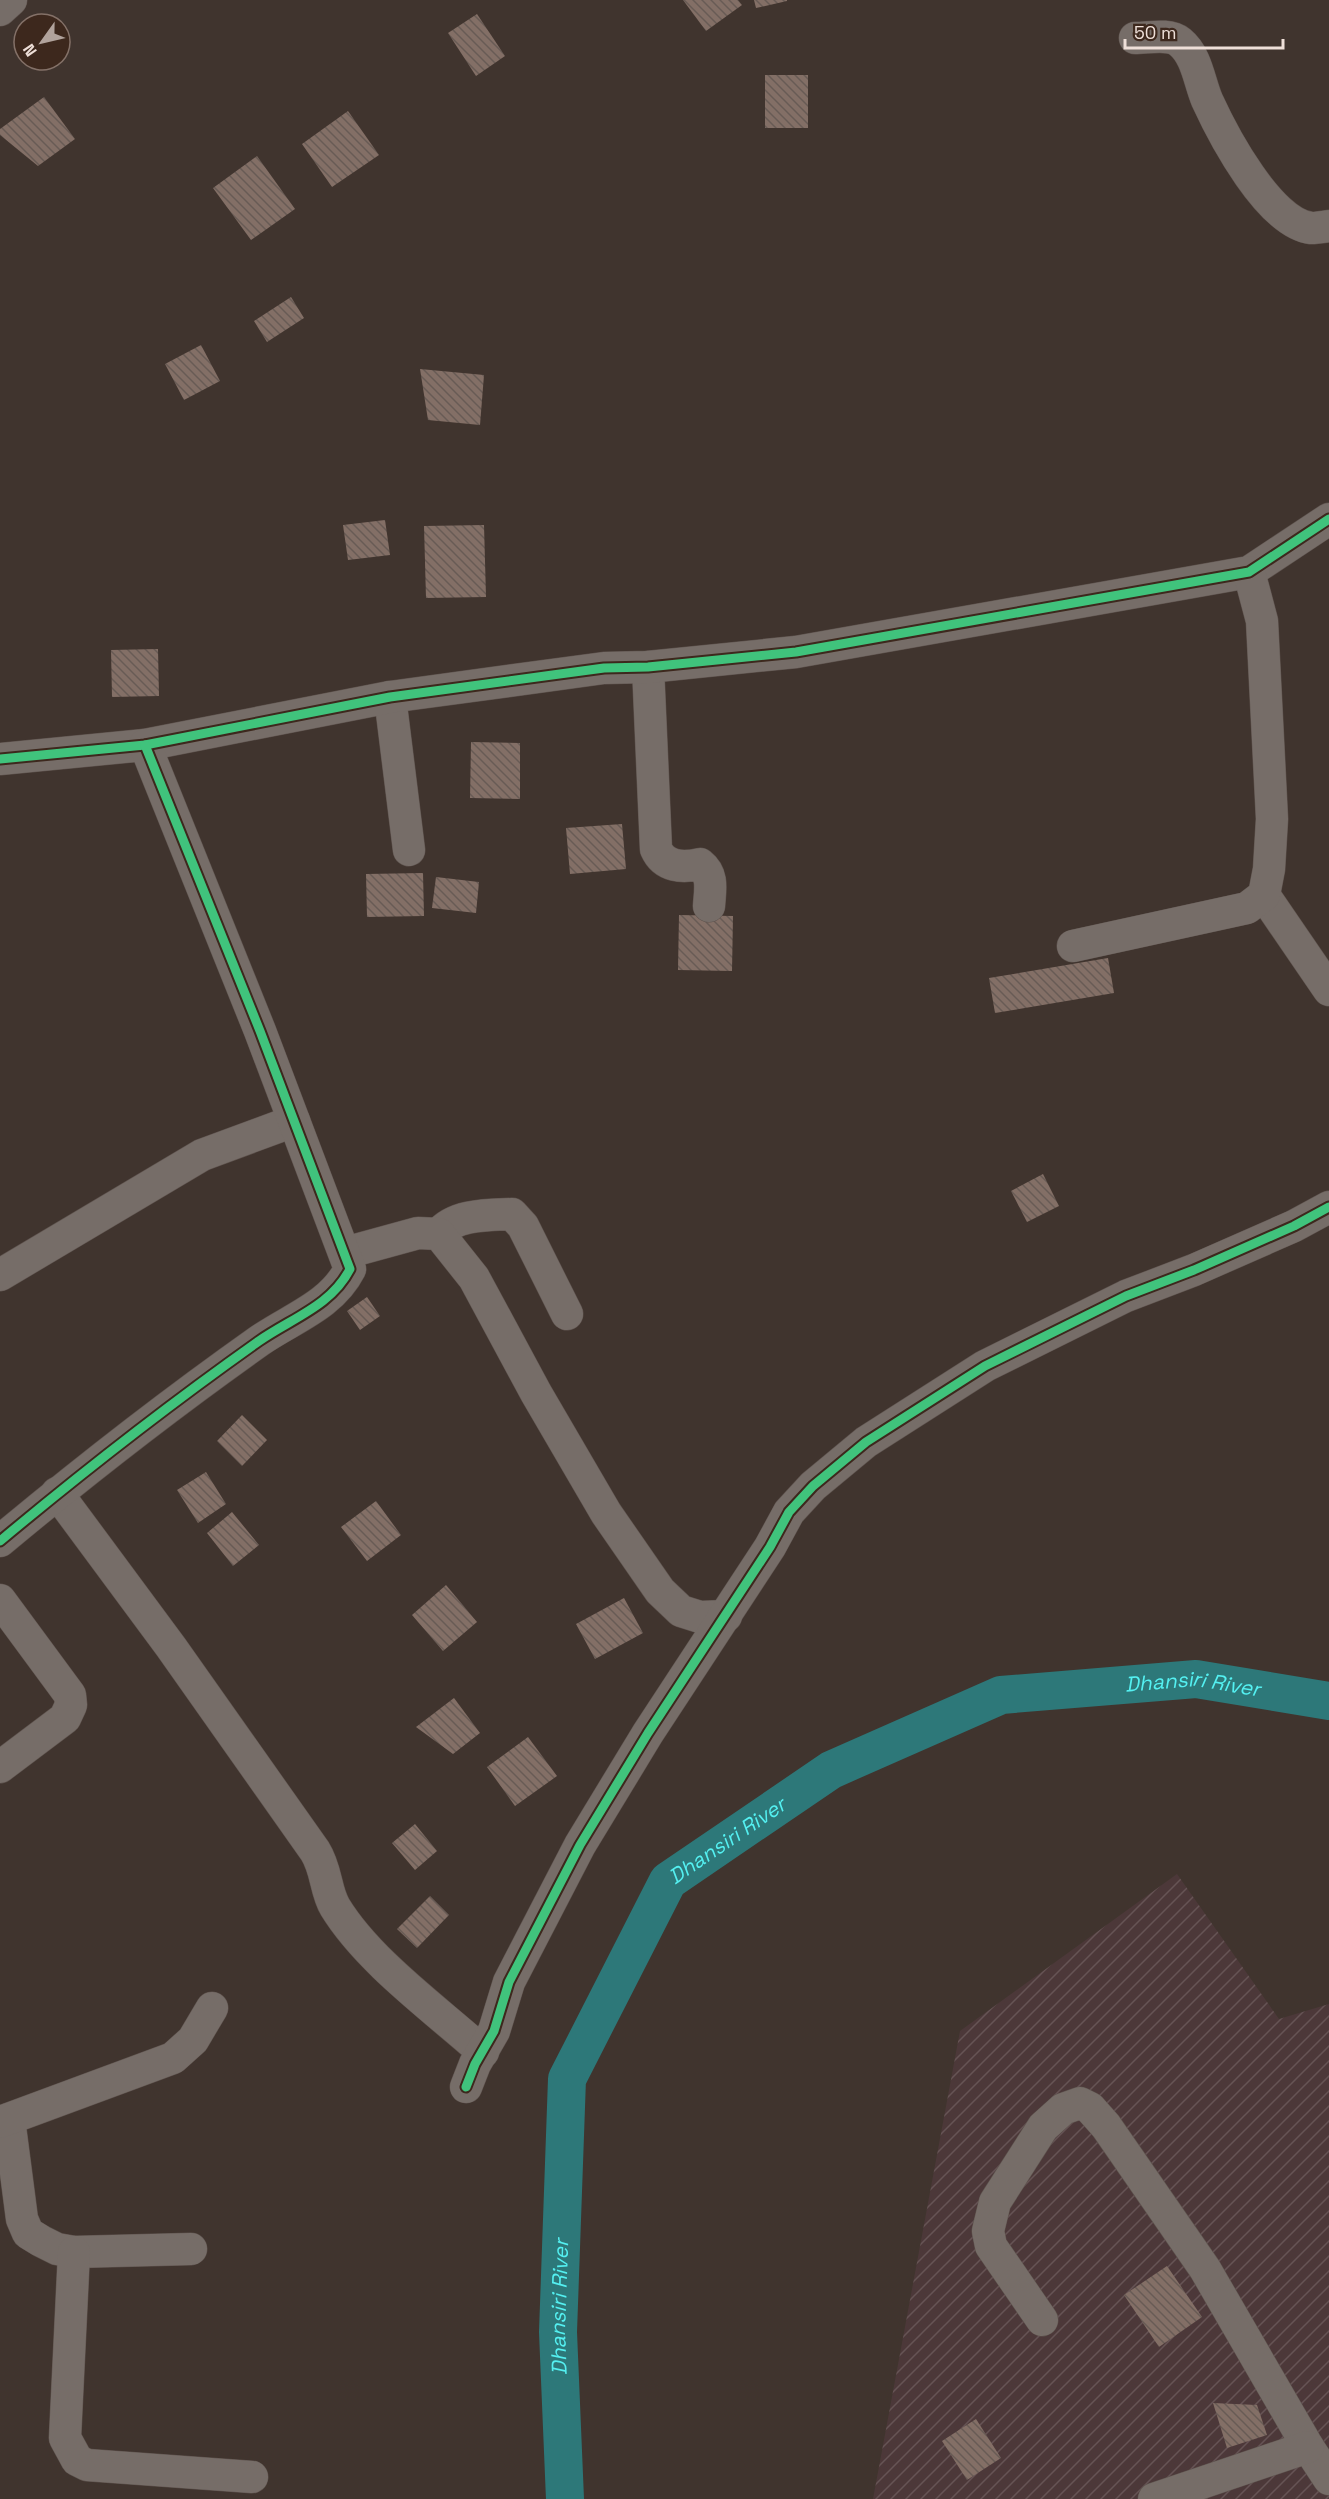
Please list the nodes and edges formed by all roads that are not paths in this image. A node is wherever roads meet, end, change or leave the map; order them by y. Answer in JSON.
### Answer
{"nodes":[{"id":1,"x":11,"y":0,"type":"edge"},
{"id":2,"x":0,"y":10,"type":"edge"},
{"id":3,"x":1135,"y":38,"type":"dead end"},
{"id":4,"x":1329,"y":226,"type":"edge"},
{"id":5,"x":1329,"y":519,"type":"edge"},
{"id":6,"x":1249,"y":572,"type":"junction"},
{"id":7,"x":648,"y":667,"type":"junction"},
{"id":8,"x":390,"y":697,"type":"junction"},
{"id":9,"x":145,"y":745,"type":"junction"},
{"id":10,"x":0,"y":759,"type":"edge"},
{"id":11,"x":409,"y":849,"type":"dead end"},
{"id":12,"x":1264,"y":895,"type":"junction"},
{"id":13,"x":709,"y":906,"type":"dead end"},
{"id":14,"x":1073,"y":946,"type":"dead end"},
{"id":15,"x":1329,"y":990,"type":"edge"},
{"id":16,"x":294,"y":1121,"type":"junction"},
{"id":17,"x":1329,"y":1207,"type":"edge"},
{"id":18,"x":439,"y":1234,"type":"junction"},
{"id":19,"x":345,"y":1253,"type":"junction"},
{"id":20,"x":0,"y":1275,"type":"edge"},
{"id":21,"x":567,"y":1314,"type":"dead end"},
{"id":22,"x":57,"y":1493,"type":"junction"},
{"id":23,"x":0,"y":1541,"type":"edge"},
{"id":24,"x":0,"y":1600,"type":"edge"},
{"id":25,"x":726,"y":1616,"type":"junction"},
{"id":26,"x":0,"y":1767,"type":"edge"},
{"id":27,"x":212,"y":2008,"type":"dead end"},
{"id":28,"x":483,"y":2052,"type":"junction"},
{"id":29,"x":466,"y":2087,"type":"dead end"},
{"id":30,"x":4,"y":2121,"type":"edge"},
{"id":31,"x":191,"y":2249,"type":"dead end"},
{"id":32,"x":74,"y":2252,"type":"junction"},
{"id":33,"x":1042,"y":2320,"type":"dead end"},
{"id":34,"x":1308,"y":2447,"type":"junction"},
{"id":35,"x":252,"y":2477,"type":"dead end"},
{"id":36,"x":1329,"y":2479,"type":"edge"},
{"id":37,"x":1154,"y":2499,"type":"edge"}],
"edges":[{"from":1,"to":2,"type":"street"},
{"from":3,"to":4,"type":"street"},
{"from":5,"to":6,"type":"street"},
{"from":6,"to":7,"type":"street"},
{"from":6,"to":12,"type":"street"},
{"from":7,"to":8,"type":"street"},
{"from":7,"to":13,"type":"street"},
{"from":8,"to":9,"type":"street"},
{"from":8,"to":11,"type":"street"},
{"from":9,"to":10,"type":"street"},
{"from":9,"to":16,"type":"street"},
{"from":12,"to":14,"type":"street"},
{"from":12,"to":15,"type":"street"},
{"from":16,"to":19,"type":"street"},
{"from":16,"to":20,"type":"street"},
{"from":17,"to":25,"type":"street"},
{"from":18,"to":19,"type":"street"},
{"from":18,"to":21,"type":"street"},
{"from":18,"to":25,"type":"street"},
{"from":19,"to":22,"type":"street"},
{"from":22,"to":23,"type":"street"},
{"from":22,"to":28,"type":"street"},
{"from":24,"to":26,"type":"street"},
{"from":25,"to":28,"type":"street"},
{"from":27,"to":30,"type":"street"},
{"from":28,"to":29,"type":"street"},
{"from":30,"to":32,"type":"street"},
{"from":31,"to":32,"type":"street"},
{"from":32,"to":35,"type":"street"},
{"from":33,"to":34,"type":"street"},
{"from":34,"to":36,"type":"street"},
{"from":34,"to":37,"type":"street"}]}
